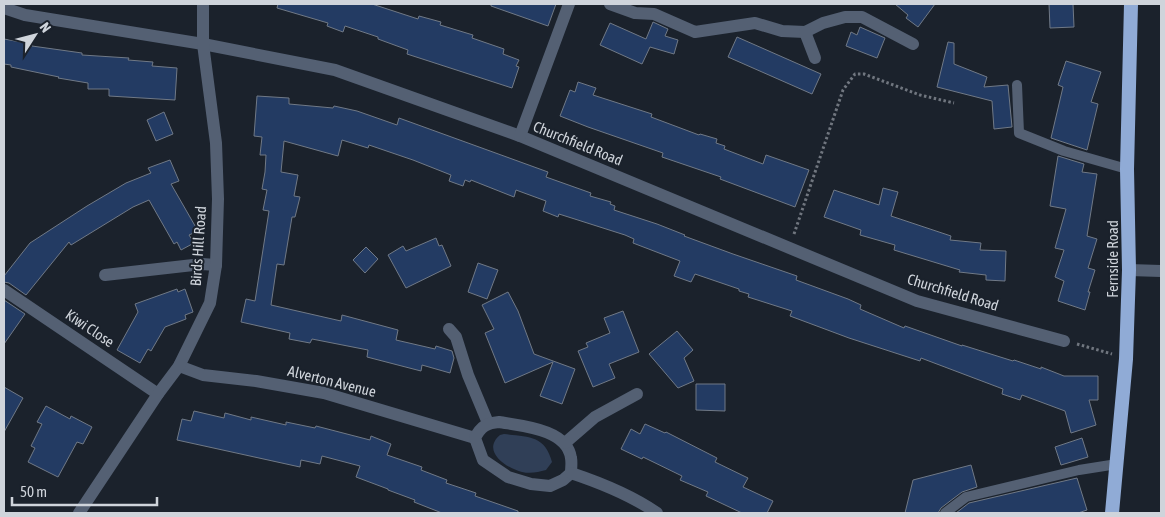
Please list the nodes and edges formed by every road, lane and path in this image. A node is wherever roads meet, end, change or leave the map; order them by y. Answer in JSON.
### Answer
{"nodes":[{"id":1,"x":203,"y":4,"type":"edge"},
{"id":2,"x":569,"y":4,"type":"edge"},
{"id":3,"x":610,"y":4,"type":"edge"},
{"id":4,"x":1131,"y":4,"type":"edge"},
{"id":5,"x":4,"y":8,"type":"edge"},
{"id":6,"x":805,"y":32,"type":"junction"},
{"id":7,"x":203,"y":44,"type":"junction"},
{"id":8,"x":913,"y":44,"type":"dead end"},
{"id":9,"x":815,"y":58,"type":"dead end"},
{"id":10,"x":1018,"y":85,"type":"dead end"},
{"id":11,"x":954,"y":103,"type":"dead end"},
{"id":12,"x":520,"y":136,"type":"junction"},
{"id":13,"x":1127,"y":168,"type":"junction"},
{"id":14,"x":789,"y":248,"type":"junction"},
{"id":15,"x":216,"y":265,"type":"junction"},
{"id":16,"x":1129,"y":270,"type":"junction"},
{"id":17,"x":1161,"y":271,"type":"edge"},
{"id":18,"x":105,"y":275,"type":"dead end"},
{"id":19,"x":4,"y":290,"type":"edge"},
{"id":20,"x":449,"y":329,"type":"dead end"},
{"id":21,"x":1064,"y":341,"type":"joint"},
{"id":22,"x":1126,"y":359,"type":"junction"},
{"id":23,"x":179,"y":366,"type":"junction"},
{"id":24,"x":158,"y":394,"type":"junction"},
{"id":25,"x":637,"y":394,"type":"dead end"},
{"id":26,"x":488,"y":423,"type":"junction"},
{"id":27,"x":475,"y":438,"type":"junction"},
{"id":28,"x":564,"y":443,"type":"junction"},
{"id":29,"x":1117,"y":464,"type":"junction"},
{"id":30,"x":571,"y":473,"type":"junction"},
{"id":31,"x":79,"y":513,"type":"edge"},
{"id":32,"x":657,"y":513,"type":"edge"},
{"id":33,"x":945,"y":513,"type":"edge"},
{"id":34,"x":1112,"y":513,"type":"edge"}],
"edges":[{"from":1,"to":7,"type":"street","name":"Birds Hill Road"},
{"from":2,"to":12,"type":"street"},
{"from":3,"to":6,"type":"street"},
{"from":4,"to":13,"type":"highway","name":"Fernside Road"},
{"from":5,"to":7,"type":"street","name":"Churchfield Road"},
{"from":6,"to":8,"type":"street"},
{"from":6,"to":9,"type":"street"},
{"from":7,"to":12,"type":"street","name":"Churchfield Road"},
{"from":7,"to":15,"type":"street","name":"Birds Hill Road"},
{"from":10,"to":13,"type":"lane"},
{"from":11,"to":14,"type":"path"},
{"from":12,"to":14,"type":"street","name":"Churchfield Road"},
{"from":13,"to":16,"type":"highway","name":"Fernside Road"},
{"from":14,"to":21,"type":"street","name":"Churchfield Road"},
{"from":15,"to":18,"type":"street"},
{"from":15,"to":23,"type":"street","name":"Birds Hill Road"},
{"from":16,"to":17,"type":"street"},
{"from":16,"to":22,"type":"highway","name":"Fernside Road"},
{"from":19,"to":24,"type":"street","name":"Kiwi Close"},
{"from":20,"to":26,"type":"street"},
{"from":21,"to":22,"type":"path"},
{"from":22,"to":29,"type":"highway","name":"Fernside Road"},
{"from":23,"to":24,"type":"street","name":"Birds Hill Road"},
{"from":23,"to":27,"type":"street","name":"Alverton Avenue"},
{"from":24,"to":31,"type":"street","name":"Birds Hill Road"},
{"from":25,"to":28,"type":"street"},
{"from":26,"to":27,"type":"street"},
{"from":26,"to":28,"type":"street"},
{"from":27,"to":30,"type":"street"},
{"from":28,"to":30,"type":"street"},
{"from":29,"to":33,"type":"lane"},
{"from":29,"to":34,"type":"highway","name":"Fernside Road"},
{"from":30,"to":32,"type":"street"}]}
